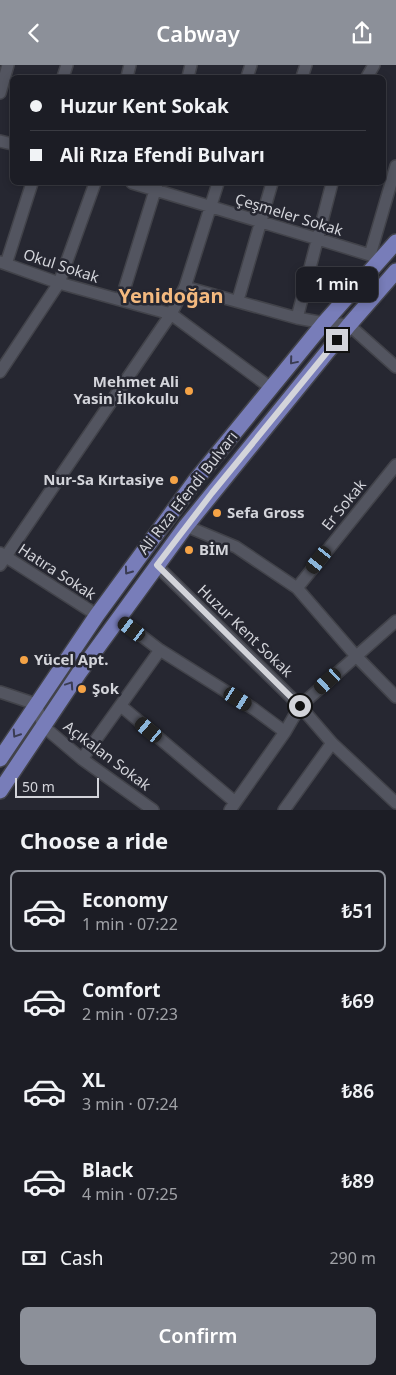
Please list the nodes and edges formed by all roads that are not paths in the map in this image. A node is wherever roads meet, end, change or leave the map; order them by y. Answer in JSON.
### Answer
{"nodes":[{"id":1,"x":8,"y":65,"type":"edge"},
{"id":2,"x":0,"y":93,"type":"edge"},
{"id":3,"x":396,"y":166,"type":"edge"},
{"id":4,"x":31,"y":185,"type":"edge"},
{"id":5,"x":94,"y":185,"type":"edge"},
{"id":6,"x":217,"y":185,"type":"edge"},
{"id":7,"x":271,"y":185,"type":"edge"},
{"id":8,"x":332,"y":185,"type":"edge"},
{"id":9,"x":156,"y":186,"type":"edge"},
{"id":10,"x":211,"y":206,"type":"junction"},
{"id":11,"x":262,"y":222,"type":"junction"},
{"id":12,"x":318,"y":239,"type":"junction"},
{"id":13,"x":396,"y":242,"type":"edge"},
{"id":14,"x":374,"y":258,"type":"junction"},
{"id":15,"x":3,"y":263,"type":"edge"},
{"id":16,"x":396,"y":271,"type":"edge"},
{"id":17,"x":60,"y":283,"type":"junction"},
{"id":18,"x":185,"y":287,"type":"junction"},
{"id":19,"x":121,"y":300,"type":"junction"},
{"id":20,"x":238,"y":300,"type":"junction"},
{"id":21,"x":171,"y":314,"type":"junction"},
{"id":22,"x":297,"y":318,"type":"junction"},
{"id":23,"x":324,"y":323,"type":"junction"},
{"id":24,"x":349,"y":325,"type":"junction"},
{"id":25,"x":396,"y":367,"type":"edge"},
{"id":26,"x":0,"y":372,"type":"edge"},
{"id":27,"x":271,"y":388,"type":"junction"},
{"id":28,"x":396,"y":465,"type":"edge"},
{"id":29,"x":186,"y":526,"type":"junction"},
{"id":30,"x":2,"y":558,"type":"edge"},
{"id":31,"x":157,"y":565,"type":"junction"},
{"id":32,"x":297,"y":587,"type":"junction"},
{"id":33,"x":97,"y":615,"type":"junction"},
{"id":34,"x":118,"y":618,"type":"junction"},
{"id":35,"x":396,"y":621,"type":"edge"},
{"id":36,"x":160,"y":650,"type":"junction"},
{"id":37,"x":356,"y":656,"type":"junction"},
{"id":38,"x":0,"y":692,"type":"edge"},
{"id":39,"x":396,"y":697,"type":"edge"},
{"id":40,"x":36,"y":704,"type":"junction"},
{"id":41,"x":121,"y":706,"type":"junction"},
{"id":42,"x":300,"y":706,"type":"junction"},
{"id":43,"x":43,"y":726,"type":"junction"},
{"id":44,"x":285,"y":732,"type":"junction"},
{"id":45,"x":332,"y":743,"type":"junction"},
{"id":46,"x":0,"y":759,"type":"edge"},
{"id":47,"x":82,"y":759,"type":"junction"},
{"id":48,"x":0,"y":791,"type":"edge"},
{"id":49,"x":396,"y":803,"type":"edge"},
{"id":50,"x":232,"y":806,"type":"edge"},
{"id":51,"x":153,"y":810,"type":"edge"},
{"id":52,"x":284,"y":810,"type":"edge"}],
"edges":[{"from":1,"to":2,"type":"street"},
{"from":3,"to":14,"type":"street"},
{"from":4,"to":15,"type":"street"},
{"from":5,"to":17,"type":"street"},
{"from":6,"to":10,"type":"street"},
{"from":7,"to":11,"type":"street"},
{"from":8,"to":12,"type":"street"},
{"from":9,"to":10,"type":"street","name":"Çeşmeler Sokak"},
{"from":9,"to":19,"type":"street"},
{"from":10,"to":11,"type":"street","name":"Çeşmeler Sokak"},
{"from":10,"to":18,"type":"street"},
{"from":11,"to":12,"type":"street","name":"Çeşmeler Sokak"},
{"from":11,"to":20,"type":"street"},
{"from":12,"to":14,"type":"street","name":"Çeşmeler Sokak"},
{"from":12,"to":22,"type":"street"},
{"from":13,"to":14,"type":"main road","name":"Ali Rıza Efendi Bulvarı"},
{"from":14,"to":23,"type":"main road","name":"Ali Rıza Efendi Bulvarı"},
{"from":15,"to":17,"type":"street","name":"Okul Sokak"},
{"from":16,"to":24,"type":"main road","name":"Ali Rıza Efendi Bulvarı"},
{"from":17,"to":19,"type":"street","name":"Okul Sokak"},
{"from":17,"to":26,"type":"street"},
{"from":18,"to":20,"type":"street"},
{"from":18,"to":21,"type":"street"},
{"from":19,"to":21,"type":"street","name":"Okul Sokak"},
{"from":20,"to":22,"type":"street"},
{"from":21,"to":27,"type":"street"},
{"from":21,"to":30,"type":"street"},
{"from":22,"to":23,"type":"street"},
{"from":23,"to":24,"type":"street"},
{"from":23,"to":27,"type":"main road","name":"Ali Rıza Efendi Bulvarı","one_way":true},
{"from":24,"to":25,"type":"street"},
{"from":24,"to":29,"type":"main road","name":"Ali Rıza Efendi Bulvarı"},
{"from":27,"to":33,"type":"main road","name":"Ali Rıza Efendi Bulvarı","one_way":true},
{"from":28,"to":32,"type":"street","name":"Er Sokak"},
{"from":29,"to":31,"type":"main road","name":"Ali Rıza Efendi Bulvarı"},
{"from":29,"to":32,"type":"street"},
{"from":30,"to":33,"type":"street","name":"Hatıra Sokak"},
{"from":31,"to":34,"type":"main road","name":"Ali Rıza Efendi Bulvarı"},
{"from":31,"to":42,"type":"street","name":"Huzur Kent Sokak"},
{"from":32,"to":37,"type":"street"},
{"from":33,"to":40,"type":"main road","name":"Ali Rıza Efendi Bulvarı"},
{"from":34,"to":36,"type":"street"},
{"from":43,"to":34,"type":"main road","name":"Ali Rıza Efendi Bulvarı","one_way":true},
{"from":35,"to":37,"type":"street"},
{"from":36,"to":41,"type":"street"},
{"from":36,"to":44,"type":"street"},
{"from":37,"to":39,"type":"street"},
{"from":37,"to":42,"type":"street"},
{"from":38,"to":40,"type":"street"},
{"from":40,"to":43,"type":"street"},
{"from":40,"to":46,"type":"main road","name":"Ali Rıza Efendi Bulvarı","one_way":true},
{"from":41,"to":47,"type":"street"},
{"from":41,"to":50,"type":"street"},
{"from":42,"to":44,"type":"street"},
{"from":42,"to":45,"type":"street","name":"Huzur Kent Sokak"},
{"from":43,"to":47,"type":"street","name":"Açıkalan Sokak"},
{"from":43,"to":48,"type":"main road","name":"Ali Rıza Efendi Bulvarı"},
{"from":44,"to":50,"type":"street"},
{"from":45,"to":49,"type":"street","name":"Huzur Kent Sokak"},
{"from":45,"to":52,"type":"street"},
{"from":47,"to":51,"type":"street","name":"Açıkalan Sokak"}]}
